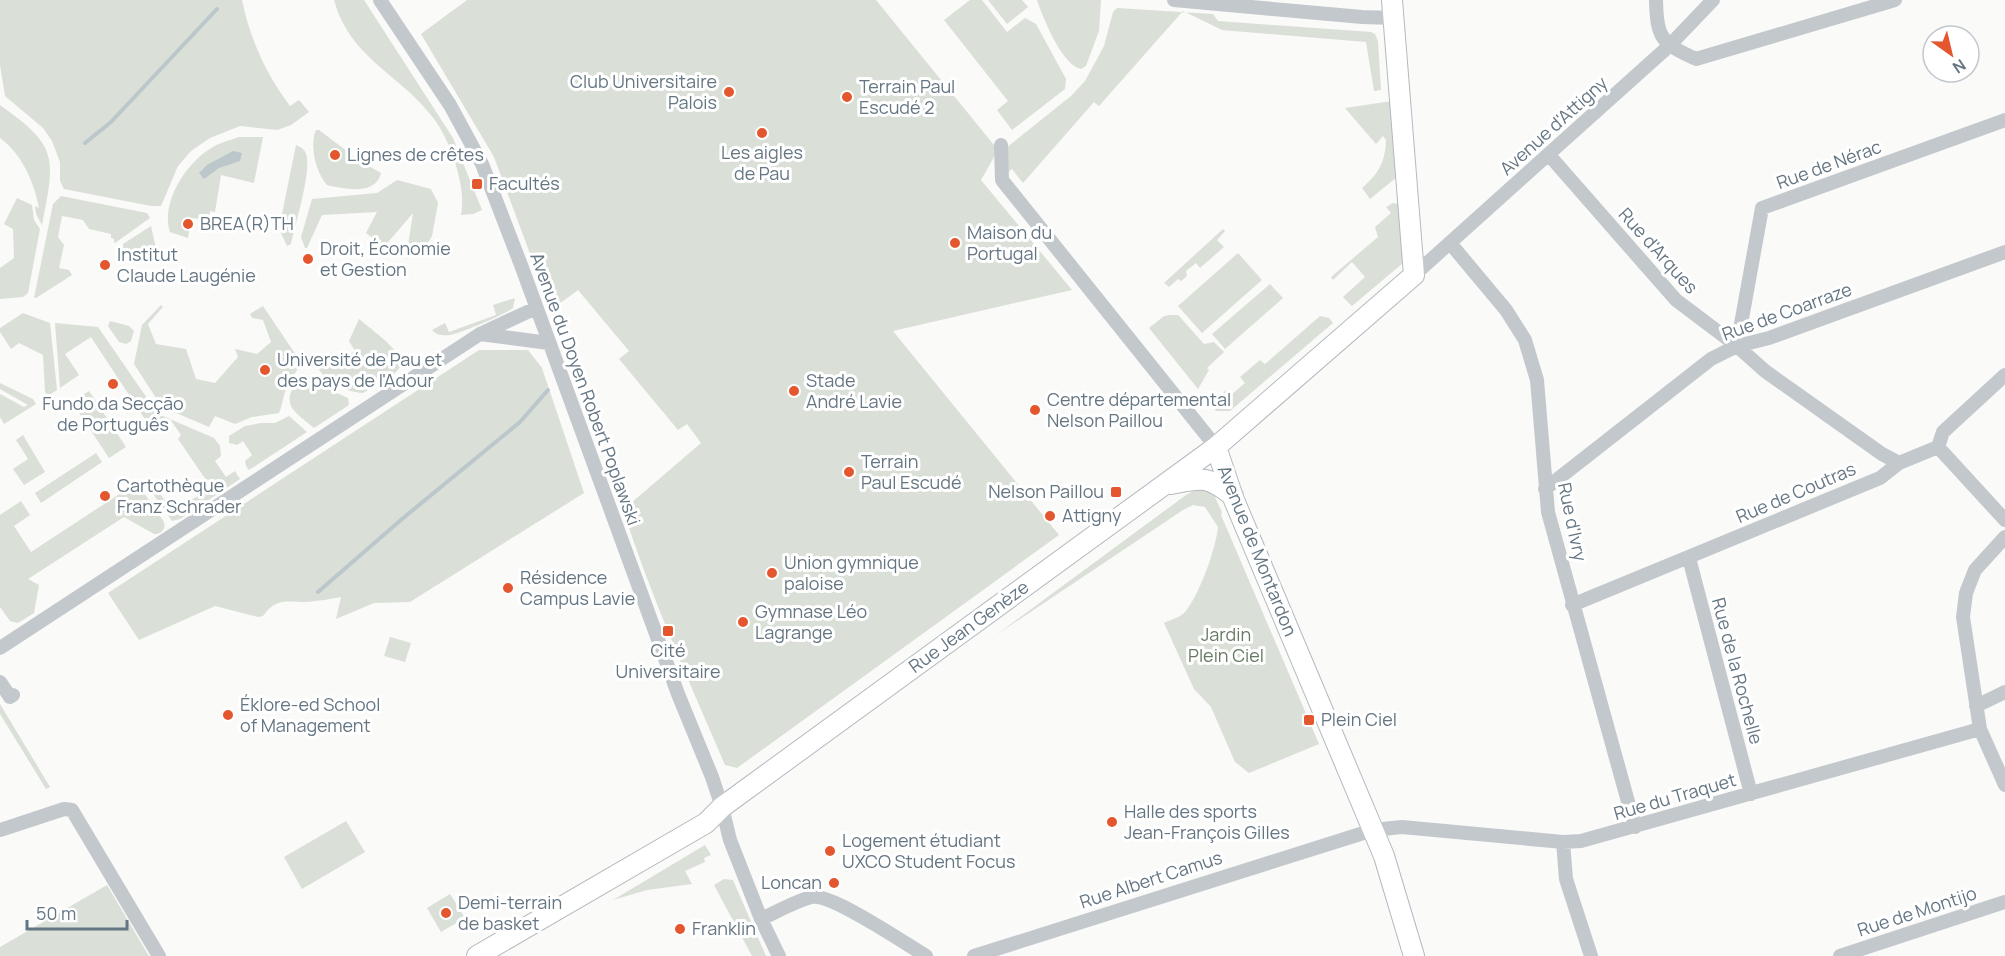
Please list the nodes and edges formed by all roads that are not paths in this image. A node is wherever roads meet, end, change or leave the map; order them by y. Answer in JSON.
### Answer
{"nodes":[{"id":1,"x":380,"y":0,"type":"edge"},
{"id":2,"x":1174,"y":0,"type":"edge"},
{"id":3,"x":1656,"y":0,"type":"edge"},
{"id":4,"x":1713,"y":0,"type":"edge"},
{"id":5,"x":1895,"y":0,"type":"edge"},
{"id":6,"x":1393,"y":9,"type":"edge"},
{"id":7,"x":1669,"y":46,"type":"junction"},
{"id":8,"x":2005,"y":120,"type":"edge"},
{"id":9,"x":1001,"y":145,"type":"dead end"},
{"id":10,"x":1549,"y":155,"type":"junction"},
{"id":11,"x":1450,"y":243,"type":"junction"},
{"id":12,"x":2005,"y":252,"type":"edge"},
{"id":13,"x":1414,"y":275,"type":"junction"},
{"id":14,"x":537,"y":308,"type":"junction"},
{"id":15,"x":480,"y":334,"type":"junction"},
{"id":16,"x":549,"y":343,"type":"junction"},
{"id":17,"x":1737,"y":346,"type":"junction"},
{"id":18,"x":2005,"y":375,"type":"edge"},
{"id":19,"x":1216,"y":447,"type":"junction"},
{"id":20,"x":1938,"y":447,"type":"junction"},
{"id":21,"x":1899,"y":463,"type":"junction"},
{"id":22,"x":1165,"y":485,"type":"junction"},
{"id":23,"x":1545,"y":489,"type":"junction"},
{"id":24,"x":1233,"y":496,"type":"junction"},
{"id":25,"x":2005,"y":520,"type":"edge"},
{"id":26,"x":2005,"y":537,"type":"edge"},
{"id":27,"x":1689,"y":558,"type":"junction"},
{"id":28,"x":1572,"y":605,"type":"junction"},
{"id":29,"x":0,"y":648,"type":"edge"},
{"id":30,"x":0,"y":682,"type":"edge"},
{"id":31,"x":2005,"y":692,"type":"edge"},
{"id":32,"x":14,"y":695,"type":"dead end"},
{"id":33,"x":1976,"y":706,"type":"junction"},
{"id":34,"x":1980,"y":729,"type":"junction"},
{"id":35,"x":2005,"y":785,"type":"edge"},
{"id":36,"x":1751,"y":794,"type":"junction"},
{"id":37,"x":722,"y":807,"type":"junction"},
{"id":38,"x":1635,"y":827,"type":"junction"},
{"id":39,"x":0,"y":830,"type":"edge"},
{"id":40,"x":1373,"y":830,"type":"junction"},
{"id":41,"x":1563,"y":842,"type":"junction"},
{"id":42,"x":2005,"y":902,"type":"edge"},
{"id":43,"x":761,"y":919,"type":"junction"},
{"id":44,"x":159,"y":956,"type":"edge"},
{"id":45,"x":477,"y":956,"type":"edge"},
{"id":46,"x":779,"y":956,"type":"edge"},
{"id":47,"x":926,"y":956,"type":"edge"},
{"id":48,"x":974,"y":956,"type":"edge"},
{"id":49,"x":1414,"y":956,"type":"edge"},
{"id":50,"x":1591,"y":956,"type":"edge"},
{"id":51,"x":1840,"y":956,"type":"edge"}],
"edges":[{"from":1,"to":14,"type":"street","name":"Avenue du Doyen Robert Poplawski"},
{"from":2,"to":6,"type":"street"},
{"from":3,"to":7,"type":"street"},
{"from":4,"to":7,"type":"street","name":"Avenue d'Attigny"},
{"from":5,"to":7,"type":"street"},
{"from":6,"to":13,"type":"street"},
{"from":7,"to":10,"type":"street","name":"Avenue d'Attigny"},
{"from":8,"to":17,"type":"street","name":"Rue de Nérac"},
{"from":9,"to":19,"type":"street"},
{"from":10,"to":11,"type":"street","name":"Avenue d'Attigny"},
{"from":10,"to":17,"type":"street","name":"Rue d'Arques"},
{"from":11,"to":13,"type":"street","name":"Avenue d'Attigny"},
{"from":11,"to":23,"type":"street","name":"Rue d'Ivry"},
{"from":12,"to":17,"type":"street","name":"Rue de Coarraze"},
{"from":13,"to":19,"type":"street","name":"Avenue de Montardon"},
{"from":14,"to":15,"type":"street"},
{"from":14,"to":16,"type":"street","name":"Avenue du Doyen Robert Poplawski"},
{"from":15,"to":16,"type":"street"},
{"from":15,"to":29,"type":"street"},
{"from":16,"to":37,"type":"street","name":"Avenue du Doyen Robert Poplawski"},
{"from":17,"to":21,"type":"street","name":"Rue d'Arques"},
{"from":17,"to":23,"type":"street","name":"Rue de Coarraze"},
{"from":18,"to":20,"type":"street"},
{"from":19,"to":22,"type":"street","name":"Rue Jean Genèze"},
{"from":19,"to":24,"type":"street","name":"Avenue de Montardon"},
{"from":20,"to":21,"type":"street","name":"Rue de Coutras"},
{"from":20,"to":25,"type":"street"},
{"from":21,"to":27,"type":"street","name":"Rue de Coutras"},
{"from":22,"to":24,"type":"street"},
{"from":22,"to":37,"type":"street","name":"Rue Jean Genèze"},
{"from":23,"to":28,"type":"street","name":"Rue d'Ivry"},
{"from":24,"to":40,"type":"street","name":"Avenue de Montardon"},
{"from":26,"to":33,"type":"street"},
{"from":27,"to":28,"type":"street","name":"Rue de Coutras"},
{"from":27,"to":36,"type":"street","name":"Rue de la Rochelle"},
{"from":28,"to":38,"type":"street","name":"Rue d'Ivry"},
{"from":30,"to":32,"type":"street"},
{"from":31,"to":33,"type":"street"},
{"from":33,"to":34,"type":"street"},
{"from":34,"to":35,"type":"street"},
{"from":34,"to":36,"type":"street","name":"Rue du Traquet"},
{"from":36,"to":38,"type":"street","name":"Rue du Traquet"},
{"from":37,"to":43,"type":"street","name":"Avenue du Doyen Robert Poplawski"},
{"from":37,"to":45,"type":"street","name":"Rue Jean Genèze"},
{"from":38,"to":41,"type":"street","name":"Rue du Traquet"},
{"from":39,"to":44,"type":"street"},
{"from":40,"to":41,"type":"street","name":"Rue du Traquet"},
{"from":40,"to":48,"type":"street","name":"Rue Albert Camus"},
{"from":40,"to":49,"type":"street","name":"Avenue de Montardon"},
{"from":41,"to":50,"type":"street"},
{"from":42,"to":51,"type":"street","name":"Rue de Montijo"},
{"from":43,"to":46,"type":"street","name":"Avenue du Doyen Robert Poplawski"},
{"from":43,"to":47,"type":"street"}]}
